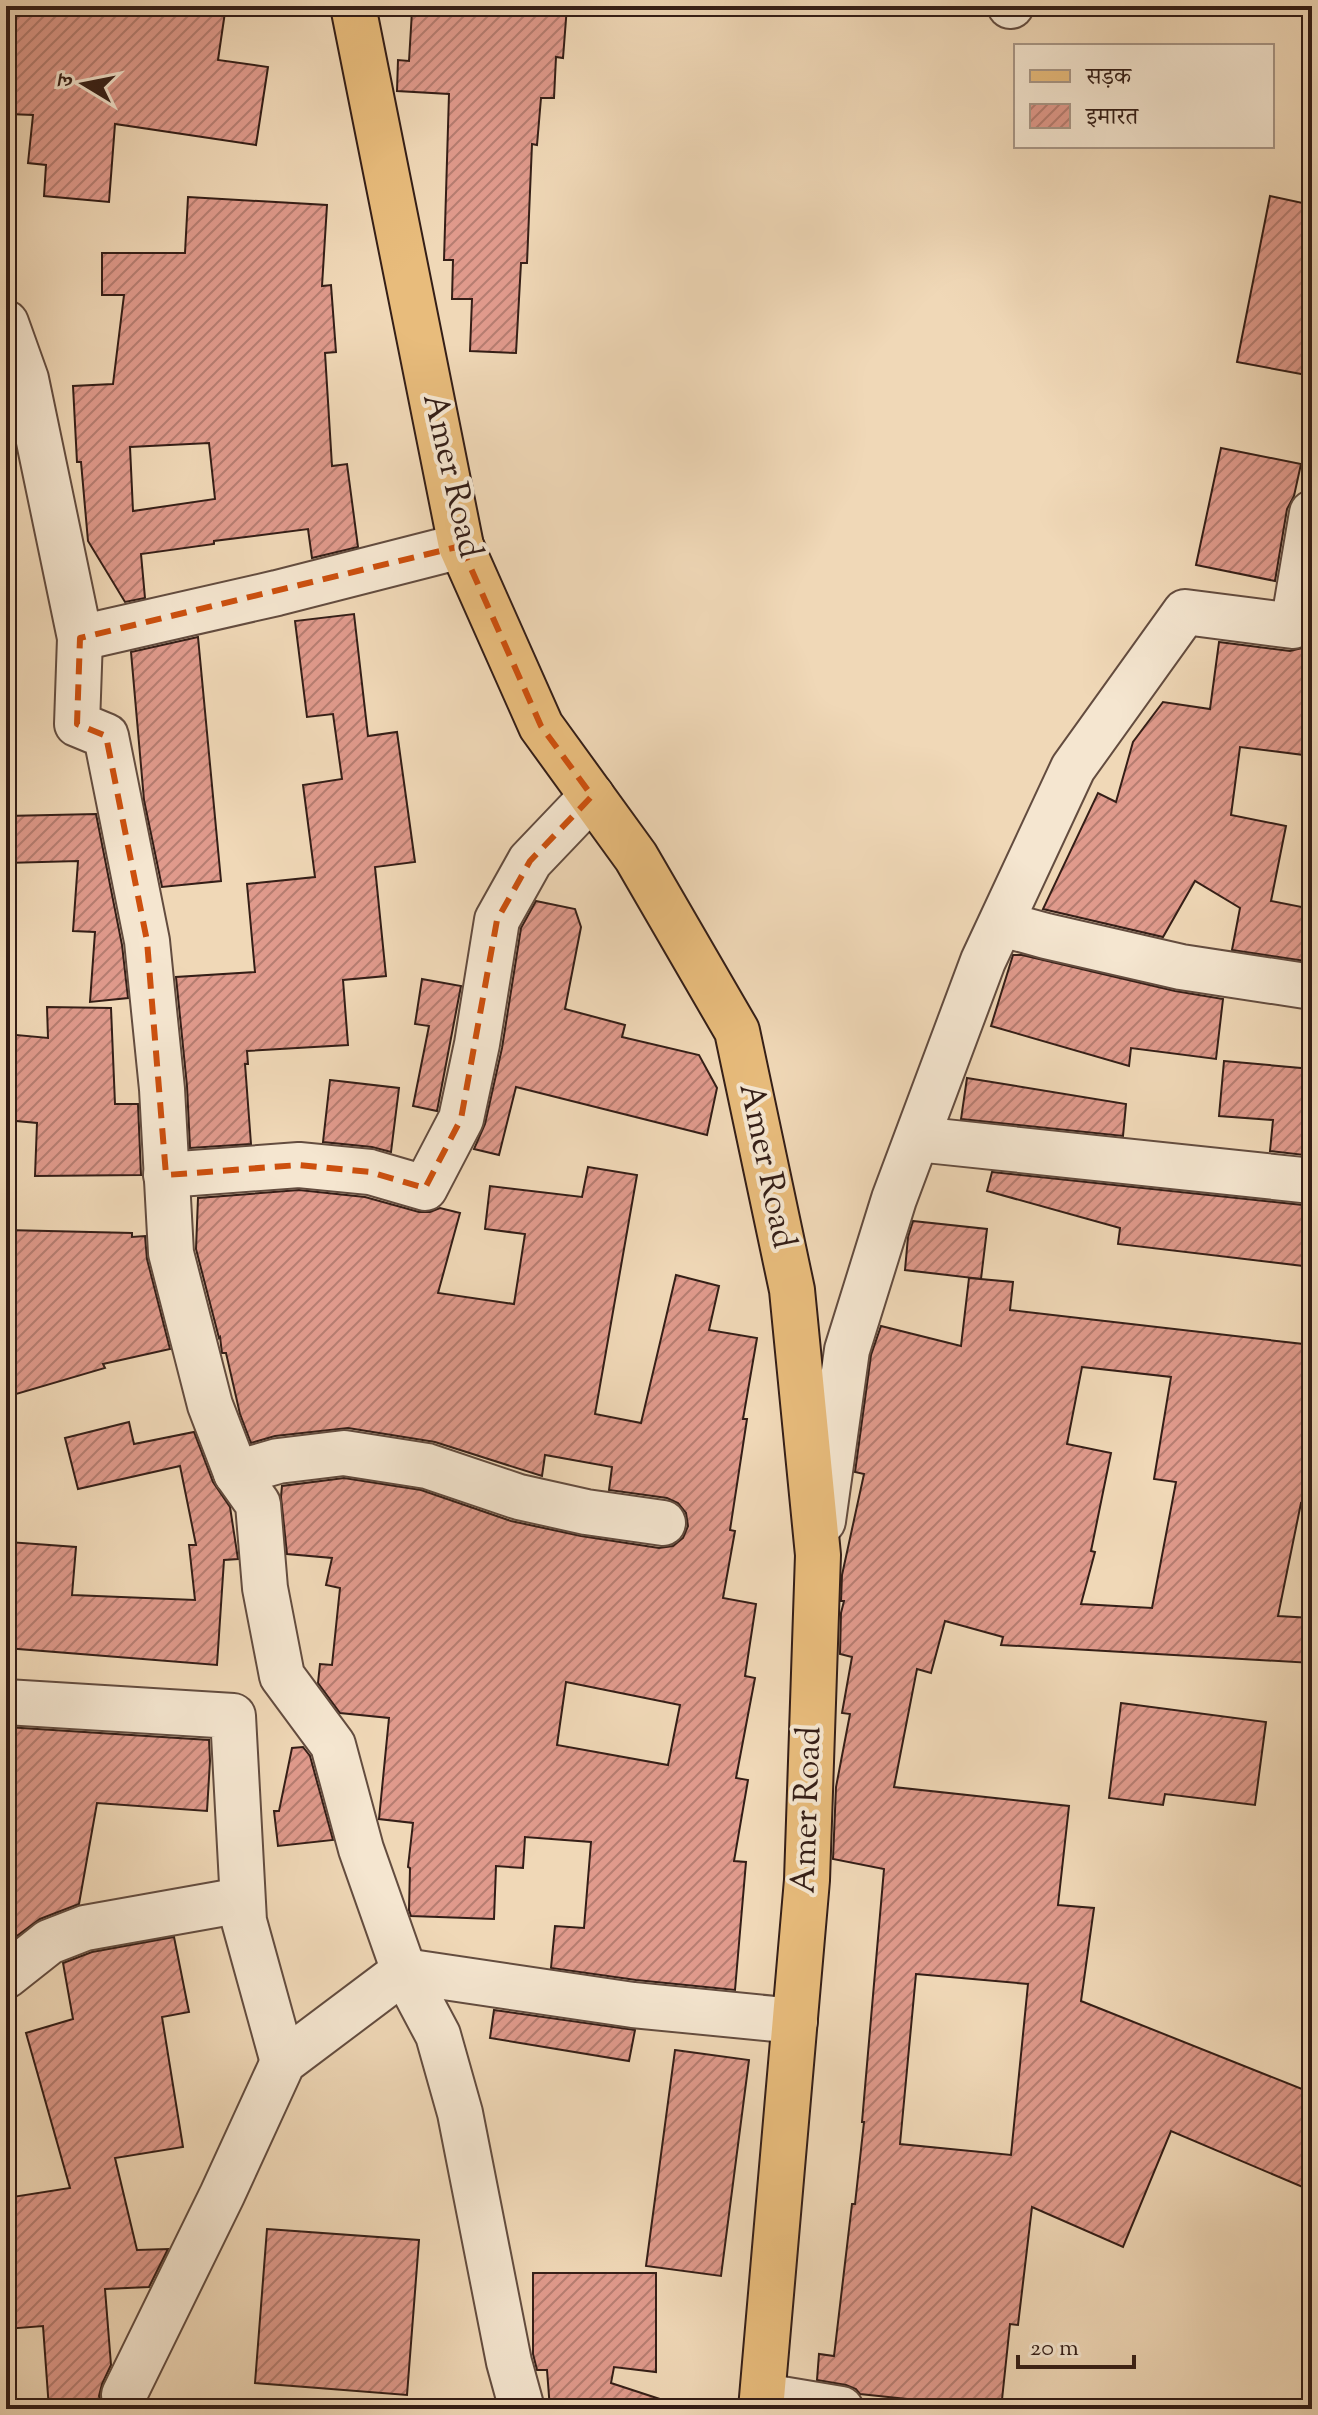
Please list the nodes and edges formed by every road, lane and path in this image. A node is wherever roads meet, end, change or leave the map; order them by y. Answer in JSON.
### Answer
{"nodes":[{"id":1,"x":353,"y":6,"type":"edge"},
{"id":2,"x":6,"y":323,"type":"edge"},
{"id":3,"x":1312,"y":513,"type":"edge"},
{"id":4,"x":461,"y":546,"type":"junction"},
{"id":5,"x":80,"y":638,"type":"junction"},
{"id":6,"x":592,"y":796,"type":"junction"},
{"id":7,"x":1002,"y":924,"type":"junction"},
{"id":8,"x":1312,"y":987,"type":"edge"},
{"id":9,"x":917,"y":1139,"type":"junction"},
{"id":10,"x":166,"y":1175,"type":"junction"},
{"id":11,"x":1312,"y":1181,"type":"edge"},
{"id":12,"x":236,"y":1473,"type":"junction"},
{"id":13,"x":663,"y":1523,"type":"dead end"},
{"id":14,"x":818,"y":1555,"type":"junction"},
{"id":15,"x":6,"y":1702,"type":"edge"},
{"id":16,"x":242,"y":1900,"type":"junction"},
{"id":17,"x":404,"y":1971,"type":"junction"},
{"id":18,"x":6,"y":1976,"type":"edge"},
{"id":19,"x":795,"y":2021,"type":"junction"},
{"id":20,"x":283,"y":2062,"type":"junction"},
{"id":21,"x":124,"y":2395,"type":"dead end"},
{"id":22,"x":762,"y":2402,"type":"edge"},
{"id":23,"x":522,"y":2409,"type":"edge"},
{"id":24,"x":841,"y":2409,"type":"edge"}],
"edges":[{"from":1,"to":4,"type":"main road","name":"Amer Road"},
{"from":2,"to":5,"type":"street"},
{"from":3,"to":7,"type":"street"},
{"from":4,"to":5,"type":"street"},
{"from":4,"to":6,"type":"main road","name":"Amer Road"},
{"from":5,"to":10,"type":"street"},
{"from":6,"to":10,"type":"street"},
{"from":6,"to":14,"type":"main road","name":"Amer Road"},
{"from":7,"to":8,"type":"street"},
{"from":7,"to":9,"type":"street"},
{"from":9,"to":11,"type":"street"},
{"from":9,"to":14,"type":"street"},
{"from":10,"to":12,"type":"street"},
{"from":12,"to":13,"type":"street"},
{"from":12,"to":17,"type":"street"},
{"from":14,"to":19,"type":"main road","name":"Amer Road"},
{"from":15,"to":16,"type":"street"},
{"from":16,"to":18,"type":"street"},
{"from":16,"to":20,"type":"street"},
{"from":17,"to":19,"type":"street"},
{"from":17,"to":20,"type":"street"},
{"from":17,"to":23,"type":"street"},
{"from":19,"to":22,"type":"main road","name":"Amer Road"},
{"from":20,"to":21,"type":"street"},
{"from":22,"to":24,"type":"street"}]}
